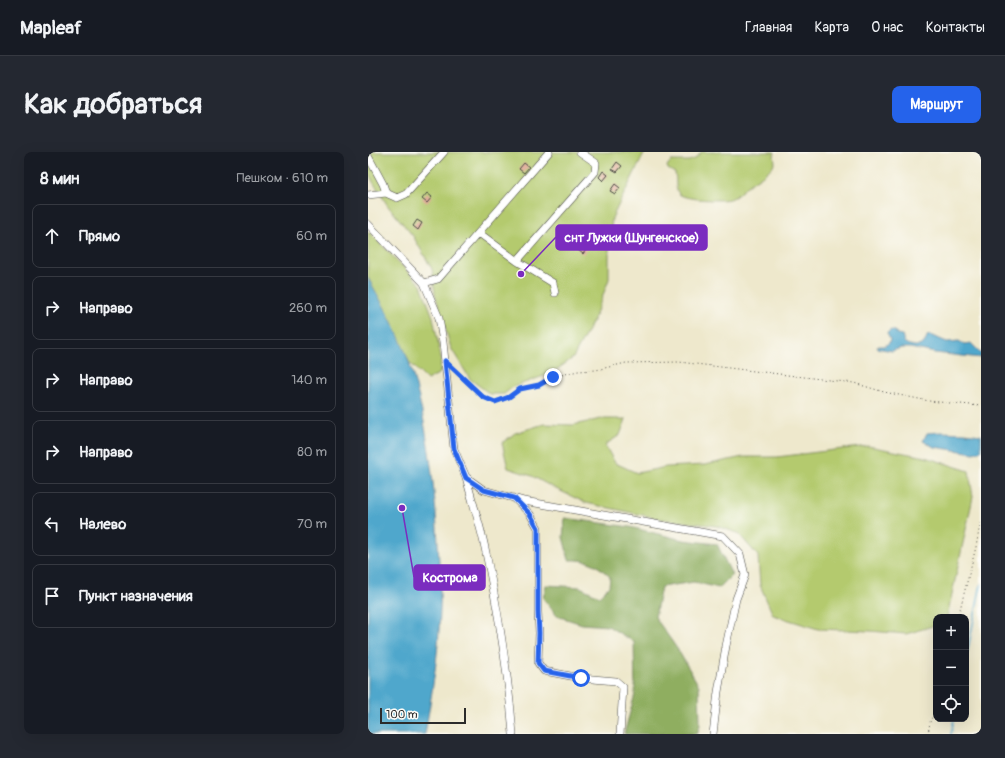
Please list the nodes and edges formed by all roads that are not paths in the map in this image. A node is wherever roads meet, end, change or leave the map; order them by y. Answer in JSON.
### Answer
{"nodes":[{"id":1,"x":444,"y":152,"type":"edge"},
{"id":2,"x":549,"y":152,"type":"edge"},
{"id":3,"x":580,"y":152,"type":"edge"},
{"id":4,"x":368,"y":156,"type":"edge"},
{"id":5,"x":386,"y":193,"type":"junction"},
{"id":6,"x":368,"y":195,"type":"edge"},
{"id":7,"x":368,"y":224,"type":"edge"},
{"id":8,"x":479,"y":233,"type":"junction"},
{"id":9,"x":517,"y":261,"type":"junction"},
{"id":10,"x":424,"y":283,"type":"junction"},
{"id":11,"x":555,"y":293,"type":"dead end"},
{"id":12,"x":466,"y":478,"type":"junction"},
{"id":13,"x":514,"y":498,"type":"junction"},
{"id":14,"x":513,"y":734,"type":"edge"},
{"id":15,"x":620,"y":734,"type":"edge"},
{"id":16,"x":713,"y":734,"type":"edge"}],
"edges":[{"from":1,"to":5,"type":"street"},
{"from":2,"to":8,"type":"street"},
{"from":3,"to":9,"type":"street"},
{"from":4,"to":5,"type":"street"},
{"from":5,"to":6,"type":"street"},
{"from":7,"to":10,"type":"street"},
{"from":8,"to":9,"type":"street"},
{"from":8,"to":10,"type":"street"},
{"from":9,"to":11,"type":"street"},
{"from":10,"to":12,"type":"street"},
{"from":12,"to":13,"type":"street"},
{"from":12,"to":14,"type":"street"},
{"from":13,"to":15,"type":"street"},
{"from":13,"to":16,"type":"street"}]}
